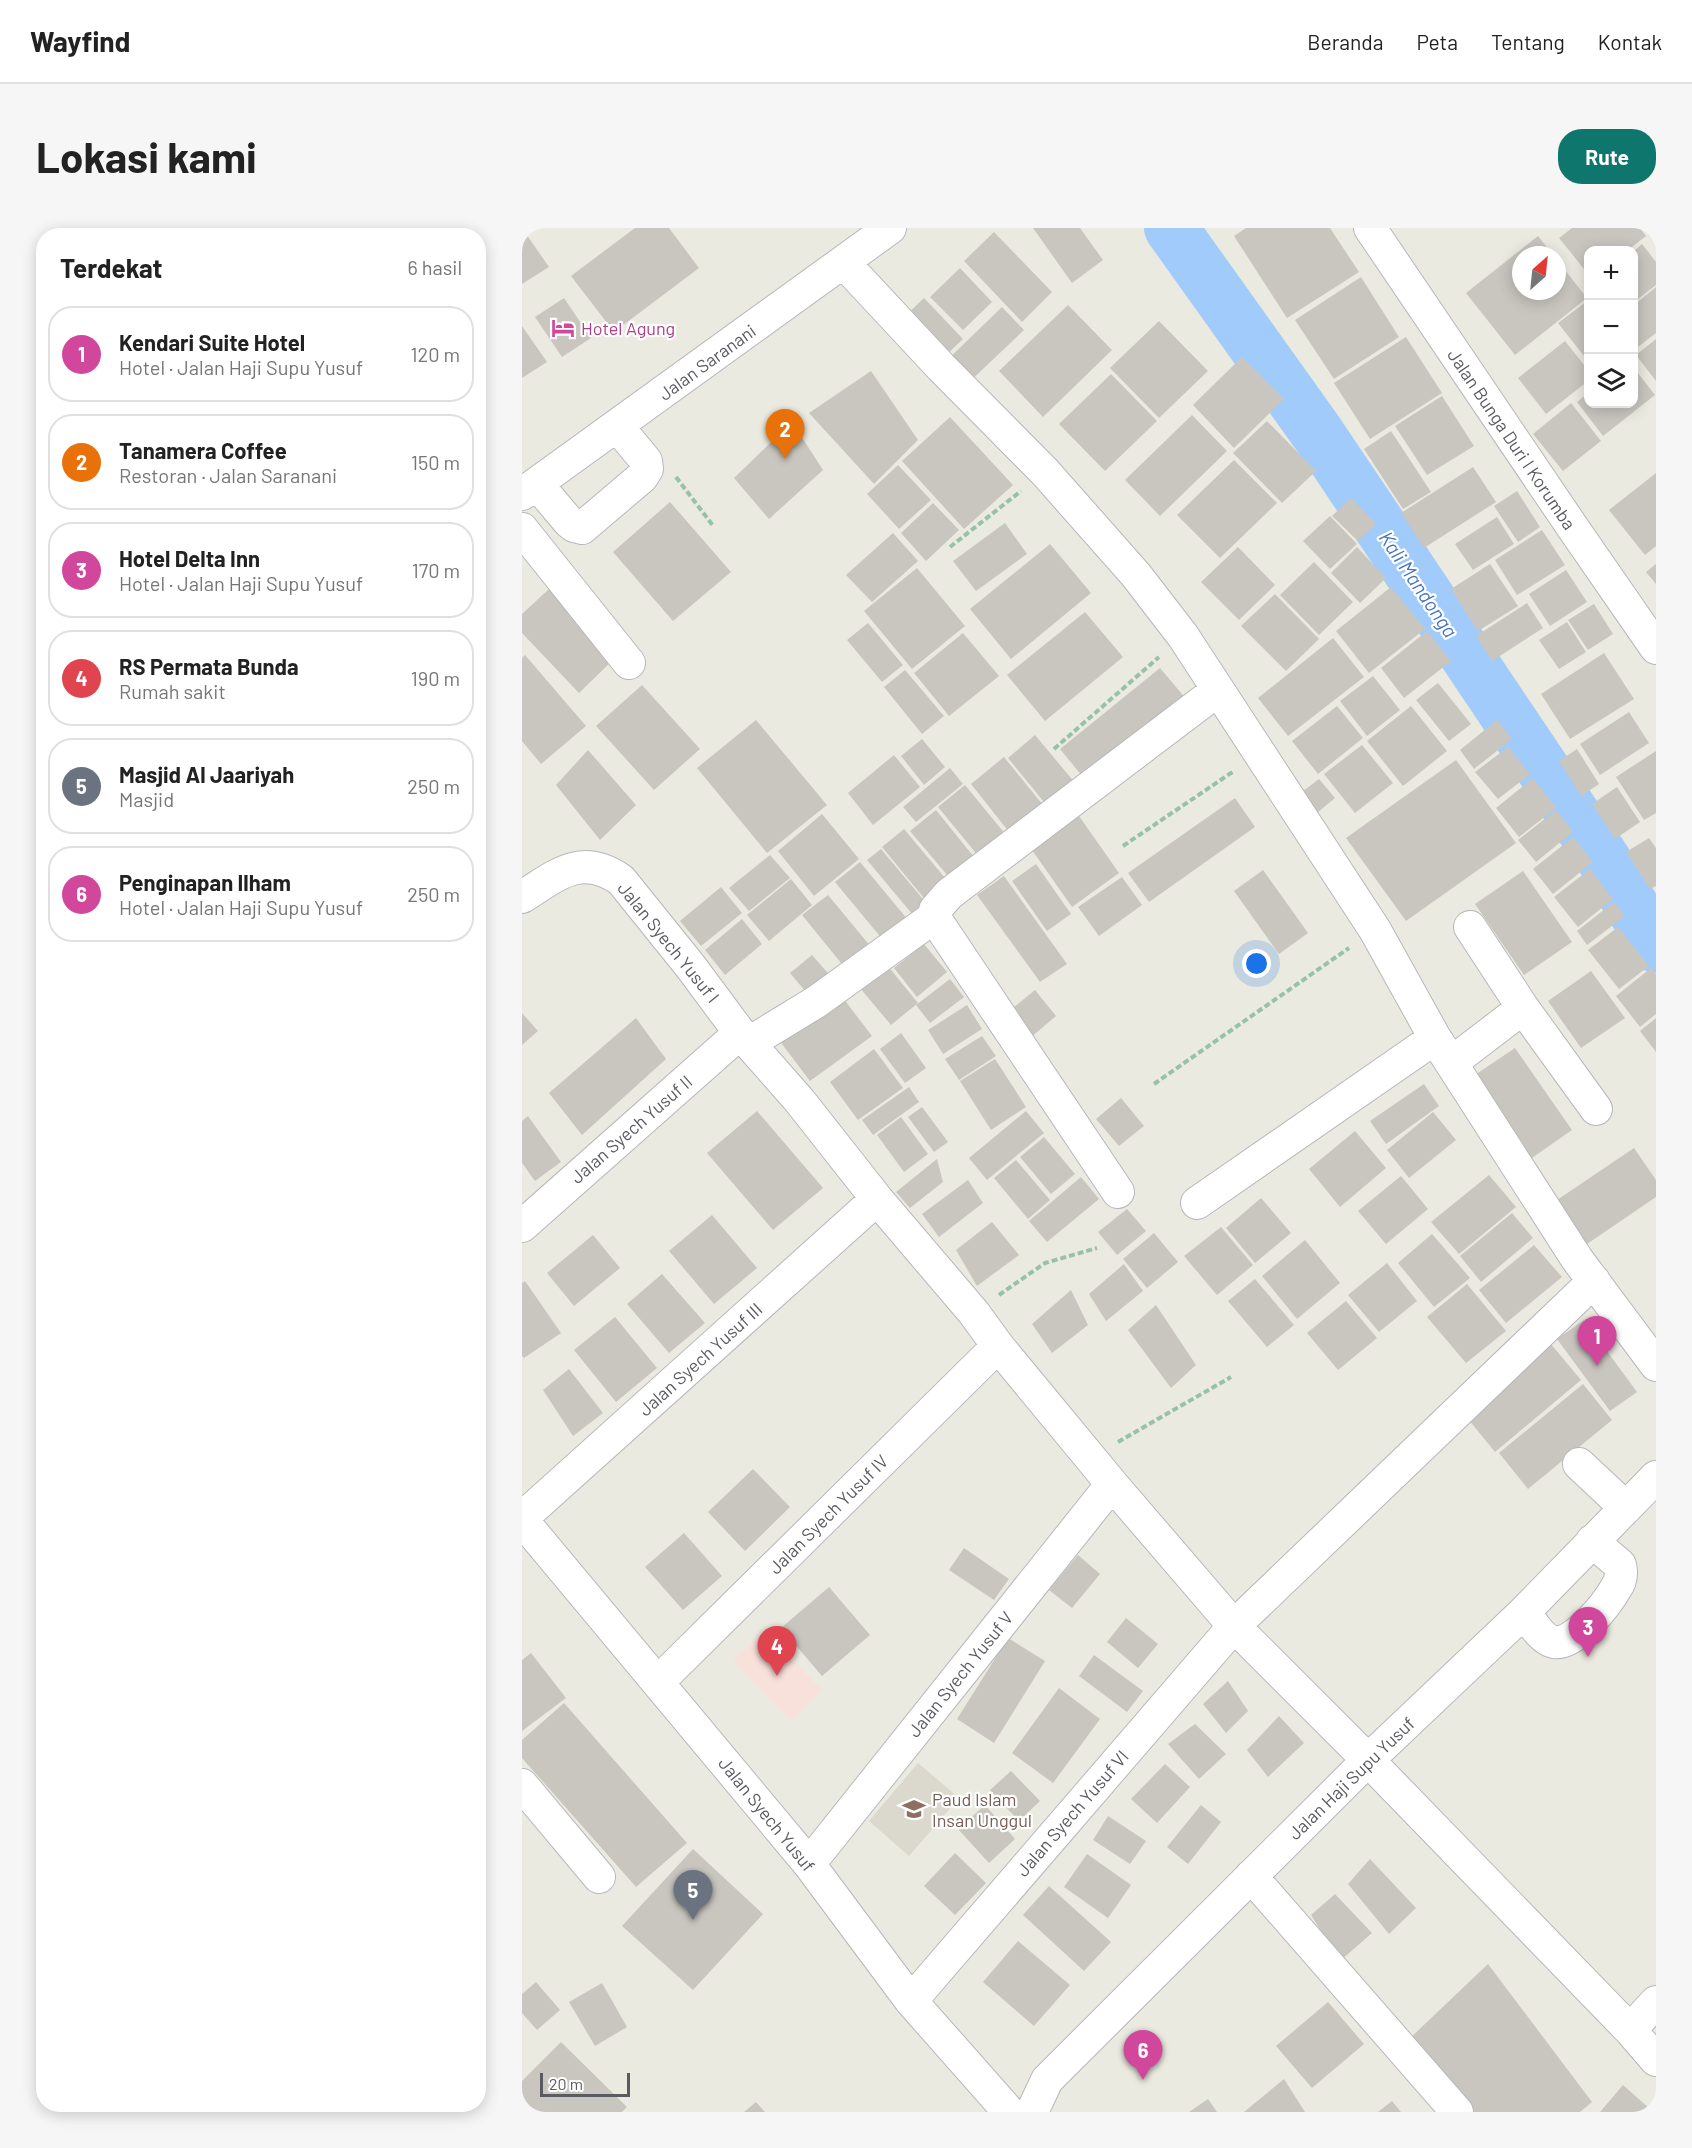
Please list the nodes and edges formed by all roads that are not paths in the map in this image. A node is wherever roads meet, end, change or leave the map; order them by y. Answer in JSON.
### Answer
{"nodes":[{"id":1,"x":890,"y":228,"type":"edge"},
{"id":2,"x":1370,"y":228,"type":"edge"},
{"id":3,"x":844,"y":263,"type":"junction"},
{"id":4,"x":617,"y":426,"type":"junction"},
{"id":5,"x":530,"y":489,"type":"edge"},
{"id":6,"x":522,"y":529,"type":"edge"},
{"id":7,"x":1656,"y":648,"type":"edge"},
{"id":8,"x":628,"y":663,"type":"dead end"},
{"id":9,"x":1218,"y":690,"type":"junction"},
{"id":10,"x":522,"y":897,"type":"edge"},
{"id":11,"x":934,"y":917,"type":"junction"},
{"id":12,"x":1470,"y":927,"type":"dead end"},
{"id":13,"x":1523,"y":1008,"type":"junction"},
{"id":14,"x":745,"y":1038,"type":"junction"},
{"id":15,"x":1443,"y":1050,"type":"junction"},
{"id":16,"x":1596,"y":1109,"type":"dead end"},
{"id":17,"x":1118,"y":1192,"type":"dead end"},
{"id":18,"x":877,"y":1199,"type":"junction"},
{"id":19,"x":1197,"y":1203,"type":"dead end"},
{"id":20,"x":522,"y":1226,"type":"edge"},
{"id":21,"x":1594,"y":1281,"type":"junction"},
{"id":22,"x":998,"y":1346,"type":"junction"},
{"id":23,"x":1656,"y":1365,"type":"edge"},
{"id":24,"x":1579,"y":1464,"type":"dead end"},
{"id":25,"x":1656,"y":1477,"type":"edge"},
{"id":26,"x":1112,"y":1484,"type":"junction"},
{"id":27,"x":1626,"y":1508,"type":"junction"},
{"id":28,"x":522,"y":1519,"type":"edge"},
{"id":29,"x":1592,"y":1541,"type":"junction"},
{"id":30,"x":1524,"y":1612,"type":"junction"},
{"id":31,"x":1234,"y":1626,"type":"junction"},
{"id":32,"x":658,"y":1682,"type":"junction"},
{"id":33,"x":1368,"y":1760,"type":"junction"},
{"id":34,"x":522,"y":1785,"type":"edge"},
{"id":35,"x":809,"y":1864,"type":"junction"},
{"id":36,"x":1251,"y":1876,"type":"junction"},
{"id":37,"x":599,"y":1877,"type":"dead end"},
{"id":38,"x":911,"y":2001,"type":"junction"},
{"id":39,"x":1656,"y":2002,"type":"edge"},
{"id":40,"x":1629,"y":2030,"type":"junction"},
{"id":41,"x":1656,"y":2061,"type":"edge"},
{"id":42,"x":1047,"y":2080,"type":"junction"},
{"id":43,"x":998,"y":2108,"type":"edge"},
{"id":44,"x":1032,"y":2112,"type":"edge"},
{"id":45,"x":1457,"y":2112,"type":"edge"}],
"edges":[{"from":1,"to":3,"type":"street","name":"Jalan Saranani"},
{"from":2,"to":7,"type":"street","name":"Jalan Bunga Duri I Korumba"},
{"from":3,"to":4,"type":"street","name":"Jalan Saranani"},
{"from":3,"to":9,"type":"street"},
{"from":4,"to":5,"type":"street","name":"Jalan Saranani"},
{"from":4,"to":5,"type":"street"},
{"from":6,"to":8,"type":"street"},
{"from":9,"to":11,"type":"street"},
{"from":9,"to":15,"type":"street"},
{"from":10,"to":14,"type":"street","name":"Jalan Syech Yusuf I"},
{"from":11,"to":14,"type":"street","name":"Jalan Syech Yusuf II"},
{"from":11,"to":17,"type":"street"},
{"from":12,"to":13,"type":"street"},
{"from":13,"to":15,"type":"street"},
{"from":13,"to":16,"type":"street"},
{"from":14,"to":18,"type":"street","name":"Jalan Syech Yusuf I"},
{"from":14,"to":20,"type":"street","name":"Jalan Syech Yusuf II"},
{"from":15,"to":19,"type":"street"},
{"from":15,"to":21,"type":"street"},
{"from":18,"to":22,"type":"street","name":"Jalan Syech Yusuf I"},
{"from":18,"to":28,"type":"street","name":"Jalan Syech Yusuf III"},
{"from":21,"to":23,"type":"street"},
{"from":21,"to":31,"type":"street","name":"Jalan Syech Yusuf VI"},
{"from":22,"to":26,"type":"street","name":"Jalan Syech Yusuf I"},
{"from":22,"to":32,"type":"street","name":"Jalan Syech Yusuf IV"},
{"from":24,"to":27,"type":"street"},
{"from":25,"to":27,"type":"street","name":"Jalan Haji Supu Yusuf"},
{"from":26,"to":31,"type":"street","name":"Jalan Syech Yusuf I"},
{"from":26,"to":35,"type":"street","name":"Jalan Syech Yusuf V"},
{"from":27,"to":29,"type":"street","name":"Jalan Haji Supu Yusuf"},
{"from":28,"to":32,"type":"street","name":"Jalan Syech Yusuf"},
{"from":29,"to":30,"type":"street","name":"Jalan Haji Supu Yusuf"},
{"from":29,"to":30,"type":"street"},
{"from":30,"to":33,"type":"street","name":"Jalan Haji Supu Yusuf"},
{"from":31,"to":33,"type":"street","name":"Jalan Syech Yusuf I"},
{"from":31,"to":38,"type":"street","name":"Jalan Syech Yusuf VI"},
{"from":32,"to":35,"type":"street","name":"Jalan Syech Yusuf"},
{"from":33,"to":36,"type":"street","name":"Jalan Haji Supu Yusuf"},
{"from":33,"to":40,"type":"street","name":"Jalan Syech Yusuf I"},
{"from":34,"to":37,"type":"street"},
{"from":35,"to":38,"type":"street","name":"Jalan Syech Yusuf"},
{"from":36,"to":42,"type":"street","name":"Jalan Haji Supu Yusuf"},
{"from":36,"to":45,"type":"street"},
{"from":38,"to":43,"type":"street","name":"Jalan Syech Yusuf"},
{"from":39,"to":40,"type":"street"},
{"from":40,"to":41,"type":"street","name":"Jalan Syech Yusuf I"},
{"from":42,"to":43,"type":"street","name":"Jalan Haji Supu Yusuf"},
{"from":42,"to":44,"type":"street","name":"Jalan Haji Supu Yusuf"}]}
